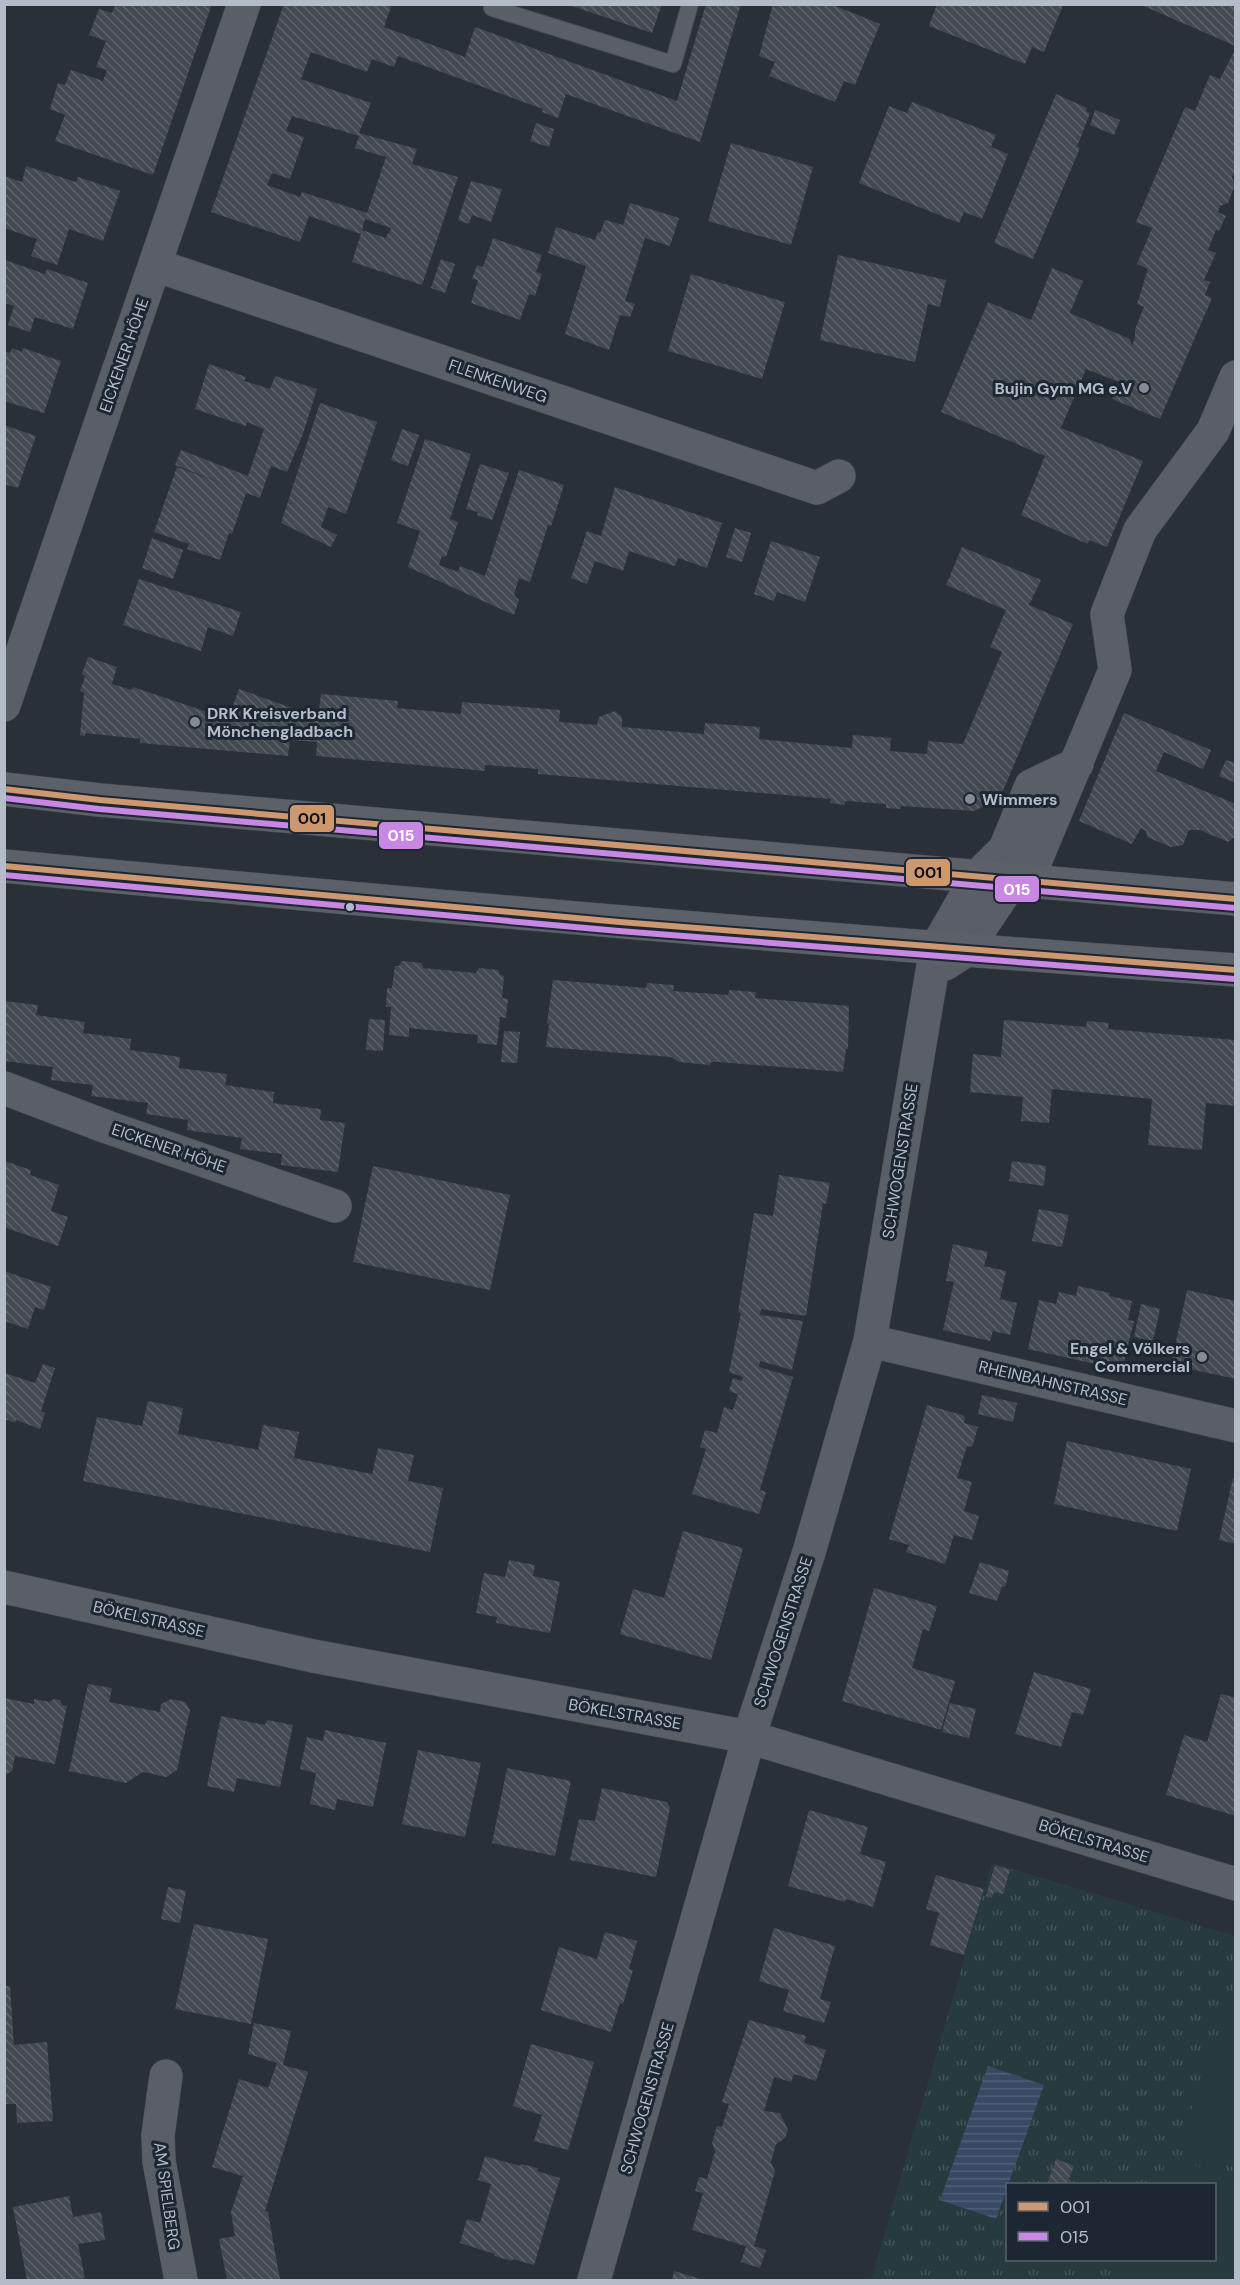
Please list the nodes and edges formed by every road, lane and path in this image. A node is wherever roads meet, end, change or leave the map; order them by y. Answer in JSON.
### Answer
{"nodes":[{"id":1,"x":244,"y":4,"type":"edge"},
{"id":2,"x":690,"y":4,"type":"edge"},
{"id":3,"x":492,"y":8,"type":"dead end"},
{"id":4,"x":155,"y":265,"type":"junction"},
{"id":5,"x":1236,"y":377,"type":"edge"},
{"id":6,"x":839,"y":476,"type":"dead end"},
{"id":7,"x":4,"y":705,"type":"edge"},
{"id":8,"x":1077,"y":764,"type":"junction"},
{"id":9,"x":4,"y":789,"type":"edge"},
{"id":10,"x":4,"y":866,"type":"edge"},
{"id":11,"x":977,"y":877,"type":"junction"},
{"id":12,"x":1012,"y":881,"type":"junction"},
{"id":13,"x":1236,"y":899,"type":"edge"},
{"id":14,"x":944,"y":958,"type":"junction"},
{"id":15,"x":1236,"y":970,"type":"edge"},
{"id":16,"x":4,"y":1088,"type":"edge"},
{"id":17,"x":335,"y":1206,"type":"dead end"},
{"id":18,"x":870,"y":1341,"type":"junction"},
{"id":19,"x":1236,"y":1426,"type":"edge"},
{"id":20,"x":4,"y":1587,"type":"edge"},
{"id":21,"x":749,"y":1737,"type":"junction"},
{"id":22,"x":1236,"y":1884,"type":"edge"},
{"id":23,"x":166,"y":2076,"type":"dead end"},
{"id":24,"x":181,"y":2280,"type":"edge"},
{"id":25,"x":594,"y":2280,"type":"edge"}],
"edges":[{"from":1,"to":4,"type":"street","name":"EICKENER HÖHE"},
{"from":2,"to":3,"type":"lane"},
{"from":4,"to":6,"type":"street","name":"FLENKENWEG"},
{"from":4,"to":7,"type":"street","name":"EICKENER HÖHE"},
{"from":5,"to":8,"type":"street","name":"SCHWOGENSTRASSE"},
{"from":8,"to":11,"type":"street","name":"SCHWOGENSTRASSE"},
{"from":8,"to":12,"type":"street","name":"SCHWOGENSTRASSE"},
{"from":9,"to":11,"type":"main road"},
{"from":10,"to":14,"type":"main road"},
{"from":11,"to":12,"type":"main road"},
{"from":11,"to":14,"type":"street","name":"SCHWOGENSTRASSE"},
{"from":12,"to":13,"type":"main road"},
{"from":12,"to":14,"type":"street","name":"SCHWOGENSTRASSE"},
{"from":14,"to":15,"type":"main road"},
{"from":14,"to":18,"type":"street","name":"SCHWOGENSTRASSE"},
{"from":16,"to":17,"type":"street","name":"EICKENER HÖHE"},
{"from":18,"to":19,"type":"street","name":"RHEINBAHNSTRASSE"},
{"from":18,"to":21,"type":"street","name":"SCHWOGENSTRASSE"},
{"from":20,"to":21,"type":"street","name":"BÖKELSTRASSE"},
{"from":21,"to":22,"type":"street","name":"BÖKELSTRASSE"},
{"from":21,"to":25,"type":"street","name":"SCHWOGENSTRASSE"},
{"from":23,"to":24,"type":"street","name":"AM SPIELBERG"}]}
